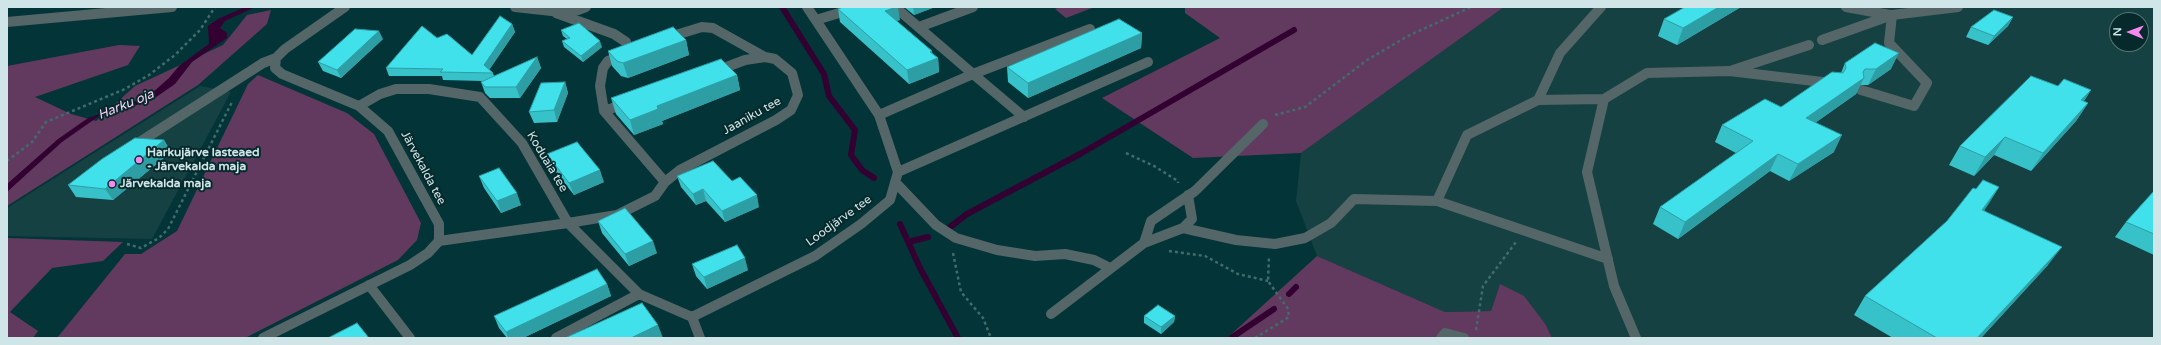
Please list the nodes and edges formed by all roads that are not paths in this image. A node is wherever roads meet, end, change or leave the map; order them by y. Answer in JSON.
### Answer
{"nodes":[{"id":1,"x":172,"y":7,"type":"edge"},
{"id":2,"x":345,"y":7,"type":"edge"},
{"id":3,"x":515,"y":7,"type":"edge"},
{"id":4,"x":586,"y":7,"type":"edge"},
{"id":5,"x":807,"y":7,"type":"edge"},
{"id":6,"x":859,"y":7,"type":"edge"},
{"id":7,"x":895,"y":7,"type":"edge"},
{"id":8,"x":973,"y":7,"type":"edge"},
{"id":9,"x":1601,"y":7,"type":"edge"},
{"id":10,"x":1846,"y":7,"type":"edge"},
{"id":11,"x":1958,"y":7,"type":"edge"},
{"id":12,"x":556,"y":12,"type":"junction"},
{"id":13,"x":1892,"y":15,"type":"junction"},
{"id":14,"x":816,"y":20,"type":"junction"},
{"id":15,"x":7,"y":22,"type":"edge"},
{"id":16,"x":919,"y":27,"type":"junction"},
{"id":17,"x":1090,"y":29,"type":"dead end"},
{"id":18,"x":1822,"y":40,"type":"dead end"},
{"id":19,"x":626,"y":42,"type":"dead end"},
{"id":20,"x":654,"y":42,"type":"edge"},
{"id":21,"x":1809,"y":45,"type":"dead end"},
{"id":22,"x":635,"y":50,"type":"edge"},
{"id":23,"x":765,"y":57,"type":"junction"},
{"id":24,"x":276,"y":58,"type":"junction"},
{"id":25,"x":1148,"y":62,"type":"dead end"},
{"id":26,"x":1729,"y":71,"type":"junction"},
{"id":27,"x":973,"y":74,"type":"junction"},
{"id":28,"x":703,"y":75,"type":"edge"},
{"id":29,"x":1832,"y":83,"type":"edge"},
{"id":30,"x":1861,"y":90,"type":"edge"},
{"id":31,"x":640,"y":98,"type":"edge"},
{"id":32,"x":1604,"y":99,"type":"junction"},
{"id":33,"x":1538,"y":100,"type":"junction"},
{"id":34,"x":359,"y":106,"type":"junction"},
{"id":35,"x":604,"y":111,"type":"junction"},
{"id":36,"x":879,"y":115,"type":"junction"},
{"id":37,"x":1024,"y":117,"type":"junction"},
{"id":38,"x":1263,"y":124,"type":"road end"},
{"id":39,"x":126,"y":152,"type":"edge"},
{"id":40,"x":897,"y":177,"type":"junction"},
{"id":41,"x":665,"y":182,"type":"junction"},
{"id":42,"x":1184,"y":197,"type":"junction"},
{"id":43,"x":1437,"y":201,"type":"junction"},
{"id":44,"x":568,"y":223,"type":"junction"},
{"id":45,"x":1183,"y":228,"type":"junction"},
{"id":46,"x":439,"y":242,"type":"junction"},
{"id":47,"x":1144,"y":243,"type":"junction"},
{"id":48,"x":1608,"y":259,"type":"junction"},
{"id":49,"x":1110,"y":268,"type":"junction"},
{"id":50,"x":369,"y":285,"type":"junction"},
{"id":51,"x":639,"y":294,"type":"junction"},
{"id":52,"x":1051,"y":314,"type":"dead end"},
{"id":53,"x":692,"y":317,"type":"junction"},
{"id":54,"x":263,"y":338,"type":"edge"},
{"id":55,"x":410,"y":338,"type":"edge"},
{"id":56,"x":556,"y":338,"type":"edge"},
{"id":57,"x":700,"y":338,"type":"edge"},
{"id":58,"x":1441,"y":338,"type":"edge"},
{"id":59,"x":1464,"y":338,"type":"edge"},
{"id":60,"x":1636,"y":338,"type":"edge"}],
"edges":[{"from":1,"to":15,"type":"street"},
{"from":2,"to":24,"type":"street"},
{"from":3,"to":12,"type":"street"},
{"from":4,"to":12,"type":"street"},
{"from":5,"to":14,"type":"street"},
{"from":6,"to":14,"type":"street"},
{"from":7,"to":16,"type":"street"},
{"from":8,"to":16,"type":"street"},
{"from":9,"to":33,"type":"street"},
{"from":10,"to":13,"type":"street"},
{"from":11,"to":13,"type":"street"},
{"from":12,"to":19,"type":"street"},
{"from":13,"to":18,"type":"street"},
{"from":13,"to":30,"type":"street"},
{"from":14,"to":36,"type":"street"},
{"from":16,"to":27,"type":"street"},
{"from":17,"to":27,"type":"street"},
{"from":20,"to":23,"type":"street","name":"Jaaniku tee"},
{"from":21,"to":26,"type":"street"},
{"from":22,"to":35,"type":"street"},
{"from":23,"to":28,"type":"street"},
{"from":23,"to":41,"type":"street","name":"Jaaniku tee"},
{"from":24,"to":34,"type":"street","name":"Järvekalda tee"},
{"from":24,"to":39,"type":"street"},
{"from":25,"to":37,"type":"street"},
{"from":26,"to":29,"type":"street"},
{"from":26,"to":32,"type":"street"},
{"from":27,"to":36,"type":"street"},
{"from":27,"to":37,"type":"street"},
{"from":31,"to":35,"type":"street"},
{"from":32,"to":33,"type":"street"},
{"from":32,"to":48,"type":"street"},
{"from":33,"to":43,"type":"street"},
{"from":34,"to":44,"type":"street","name":"Koduaia tee"},
{"from":34,"to":46,"type":"street","name":"Järvekalda tee"},
{"from":35,"to":41,"type":"street"},
{"from":36,"to":40,"type":"street"},
{"from":37,"to":40,"type":"street"},
{"from":38,"to":42,"type":"street"},
{"from":40,"to":49,"type":"street"},
{"from":40,"to":53,"type":"street","name":"Loodjärve tee"},
{"from":41,"to":44,"type":"street","name":"Jaaniku tee"},
{"from":42,"to":45,"type":"street"},
{"from":42,"to":47,"type":"street"},
{"from":43,"to":45,"type":"street"},
{"from":43,"to":48,"type":"street"},
{"from":44,"to":46,"type":"street"},
{"from":44,"to":51,"type":"street"},
{"from":45,"to":47,"type":"street"},
{"from":46,"to":50,"type":"street"},
{"from":47,"to":49,"type":"street"},
{"from":48,"to":60,"type":"street"},
{"from":49,"to":52,"type":"street"},
{"from":50,"to":54,"type":"street"},
{"from":50,"to":55,"type":"street"},
{"from":51,"to":53,"type":"street"},
{"from":51,"to":56,"type":"street"},
{"from":53,"to":57,"type":"street"},
{"from":58,"to":59,"type":"street"}]}
